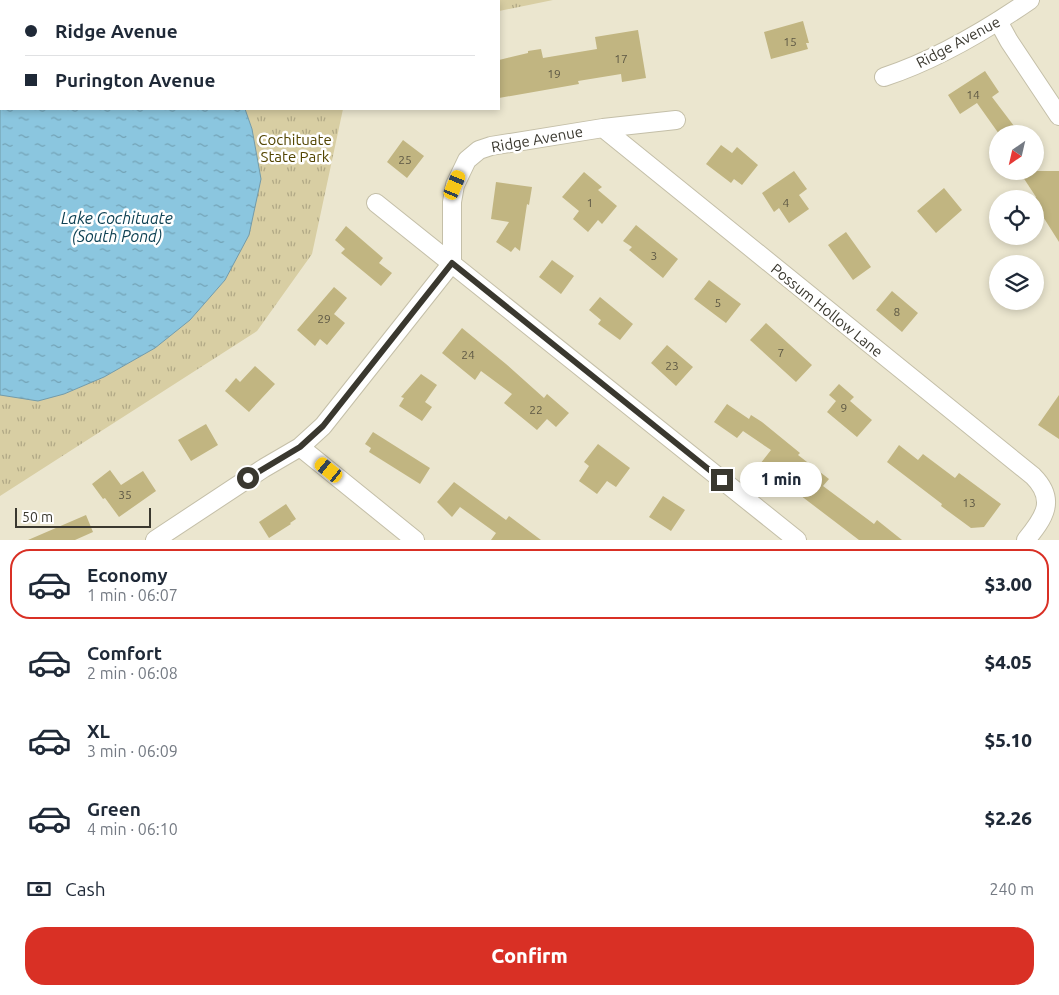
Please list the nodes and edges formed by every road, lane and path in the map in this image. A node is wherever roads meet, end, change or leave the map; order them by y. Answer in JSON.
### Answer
{"nodes":[{"id":1,"x":1030,"y":0,"type":"edge"},
{"id":2,"x":998,"y":22,"type":"junction"},
{"id":3,"x":884,"y":77,"type":"dead end"},
{"id":4,"x":1059,"y":116,"type":"edge"},
{"id":5,"x":676,"y":120,"type":"dead end"},
{"id":6,"x":603,"y":128,"type":"junction"},
{"id":7,"x":376,"y":203,"type":"dead end"},
{"id":8,"x":452,"y":263,"type":"junction"},
{"id":9,"x":300,"y":447,"type":"junction"},
{"id":10,"x":155,"y":540,"type":"edge"},
{"id":11,"x":415,"y":540,"type":"edge"},
{"id":12,"x":797,"y":540,"type":"edge"},
{"id":13,"x":1026,"y":540,"type":"edge"}],
"edges":[{"from":1,"to":2,"type":"street","name":"Ridge Avenue"},
{"from":2,"to":3,"type":"street","name":"Ridge Avenue"},
{"from":2,"to":4,"type":"street"},
{"from":5,"to":6,"type":"street","name":"Ridge Avenue"},
{"from":6,"to":8,"type":"street","name":"Ridge Avenue"},
{"from":6,"to":13,"type":"street","name":"Possum Hollow Lane"},
{"from":7,"to":8,"type":"street"},
{"from":8,"to":9,"type":"street"},
{"from":8,"to":12,"type":"street"},
{"from":9,"to":10,"type":"street"},
{"from":9,"to":11,"type":"street"}]}
